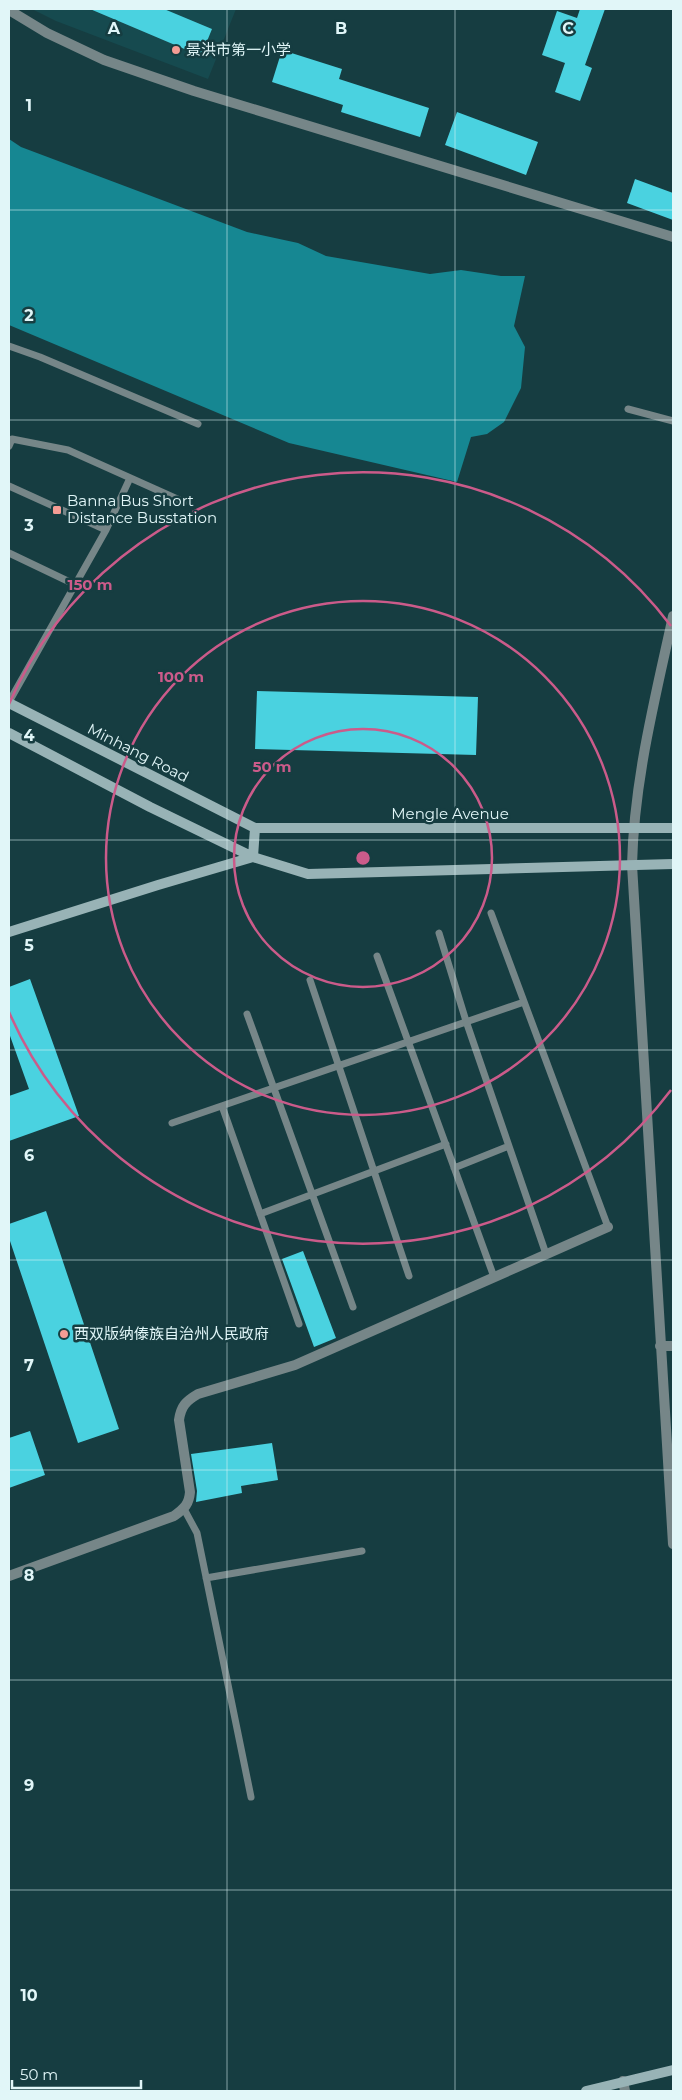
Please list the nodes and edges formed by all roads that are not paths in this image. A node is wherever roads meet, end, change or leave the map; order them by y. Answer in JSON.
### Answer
{"nodes":[{"id":1,"x":9,"y":10,"type":"edge"},
{"id":2,"x":673,"y":237,"type":"edge"},
{"id":3,"x":9,"y":346,"type":"edge"},
{"id":4,"x":628,"y":409,"type":"dead end"},
{"id":5,"x":673,"y":421,"type":"edge"},
{"id":6,"x":198,"y":424,"type":"dead end"},
{"id":7,"x":9,"y":446,"type":"edge"},
{"id":8,"x":130,"y":478,"type":"junction"},
{"id":9,"x":9,"y":486,"type":"edge"},
{"id":10,"x":184,"y":502,"type":"dead end"},
{"id":11,"x":106,"y":530,"type":"junction"},
{"id":12,"x":9,"y":554,"type":"edge"},
{"id":13,"x":76,"y":585,"type":"junction"},
{"id":14,"x":673,"y":616,"type":"edge"},
{"id":15,"x":9,"y":702,"type":"edge"},
{"id":16,"x":9,"y":733,"type":"edge"},
{"id":17,"x":255,"y":828,"type":"junction"},
{"id":18,"x":673,"y":828,"type":"edge"},
{"id":19,"x":633,"y":829,"type":"junction"},
{"id":20,"x":253,"y":857,"type":"junction"},
{"id":21,"x":673,"y":864,"type":"edge"},
{"id":22,"x":632,"y":865,"type":"junction"},
{"id":23,"x":491,"y":913,"type":"dead end"},
{"id":24,"x":9,"y":932,"type":"edge"},
{"id":25,"x":439,"y":933,"type":"dead end"},
{"id":26,"x":377,"y":956,"type":"dead end"},
{"id":27,"x":310,"y":980,"type":"dead end"},
{"id":28,"x":524,"y":1002,"type":"junction"},
{"id":29,"x":246,"y":1014,"type":"dead end"},
{"id":30,"x":466,"y":1021,"type":"junction"},
{"id":31,"x":408,"y":1042,"type":"junction"},
{"id":32,"x":339,"y":1066,"type":"junction"},
{"id":33,"x":274,"y":1088,"type":"junction"},
{"id":34,"x":222,"y":1106,"type":"junction"},
{"id":35,"x":172,"y":1123,"type":"dead end"},
{"id":36,"x":446,"y":1144,"type":"junction"},
{"id":37,"x":509,"y":1146,"type":"junction"},
{"id":38,"x":454,"y":1168,"type":"junction"},
{"id":39,"x":374,"y":1170,"type":"junction"},
{"id":40,"x":312,"y":1194,"type":"junction"},
{"id":41,"x":260,"y":1214,"type":"junction"},
{"id":42,"x":608,"y":1227,"type":"joint"},
{"id":43,"x":546,"y":1254,"type":"junction"},
{"id":44,"x":409,"y":1276,"type":"dead end"},
{"id":45,"x":494,"y":1277,"type":"junction"},
{"id":46,"x":353,"y":1307,"type":"dead end"},
{"id":47,"x":299,"y":1324,"type":"dead end"},
{"id":48,"x":660,"y":1346,"type":"junction"},
{"id":49,"x":673,"y":1346,"type":"edge"},
{"id":50,"x":184,"y":1509,"type":"junction"},
{"id":51,"x":673,"y":1544,"type":"edge"},
{"id":52,"x":362,"y":1551,"type":"dead end"},
{"id":53,"x":9,"y":1576,"type":"edge"},
{"id":54,"x":206,"y":1578,"type":"junction"},
{"id":55,"x":251,"y":1797,"type":"dead end"},
{"id":56,"x":673,"y":2070,"type":"edge"},
{"id":57,"x":624,"y":2086,"type":"edge"},
{"id":58,"x":586,"y":2091,"type":"edge"}],
"edges":[{"from":1,"to":2,"type":"street"},
{"from":3,"to":6,"type":"lane"},
{"from":4,"to":5,"type":"lane"},
{"from":7,"to":8,"type":"lane"},
{"from":8,"to":10,"type":"lane"},
{"from":8,"to":11,"type":"lane"},
{"from":9,"to":11,"type":"lane"},
{"from":11,"to":13,"type":"lane"},
{"from":12,"to":13,"type":"lane"},
{"from":13,"to":15,"type":"lane"},
{"from":14,"to":19,"type":"street"},
{"from":15,"to":17,"type":"main road","name":"Minhang Road"},
{"from":16,"to":20,"type":"main road"},
{"from":17,"to":19,"type":"main road","name":"Mengle Avenue"},
{"from":17,"to":20,"type":"main road"},
{"from":18,"to":19,"type":"main road","name":"Mengle Avenue"},
{"from":19,"to":22,"type":"street"},
{"from":20,"to":22,"type":"main road"},
{"from":20,"to":24,"type":"main road"},
{"from":21,"to":22,"type":"main road"},
{"from":22,"to":48,"type":"street"},
{"from":23,"to":28,"type":"lane"},
{"from":25,"to":30,"type":"lane"},
{"from":26,"to":31,"type":"lane"},
{"from":27,"to":32,"type":"lane"},
{"from":28,"to":30,"type":"lane"},
{"from":28,"to":42,"type":"lane"},
{"from":29,"to":33,"type":"lane"},
{"from":30,"to":31,"type":"lane"},
{"from":30,"to":37,"type":"lane"},
{"from":31,"to":32,"type":"lane"},
{"from":31,"to":36,"type":"lane"},
{"from":32,"to":33,"type":"lane"},
{"from":32,"to":39,"type":"lane"},
{"from":33,"to":34,"type":"lane"},
{"from":33,"to":40,"type":"lane"},
{"from":34,"to":35,"type":"lane"},
{"from":34,"to":41,"type":"lane"},
{"from":36,"to":38,"type":"lane"},
{"from":36,"to":39,"type":"lane"},
{"from":37,"to":38,"type":"lane"},
{"from":37,"to":43,"type":"lane"},
{"from":38,"to":45,"type":"lane"},
{"from":39,"to":40,"type":"lane"},
{"from":39,"to":44,"type":"lane"},
{"from":40,"to":41,"type":"lane"},
{"from":40,"to":46,"type":"lane"},
{"from":41,"to":47,"type":"lane"},
{"from":42,"to":43,"type":"street"},
{"from":43,"to":45,"type":"street"},
{"from":45,"to":50,"type":"street"},
{"from":48,"to":49,"type":"street"},
{"from":48,"to":51,"type":"street"},
{"from":50,"to":53,"type":"street"},
{"from":50,"to":54,"type":"lane"},
{"from":52,"to":54,"type":"lane"},
{"from":54,"to":55,"type":"lane"},
{"from":56,"to":57,"type":"main road"},
{"from":57,"to":58,"type":"main road"}]}
